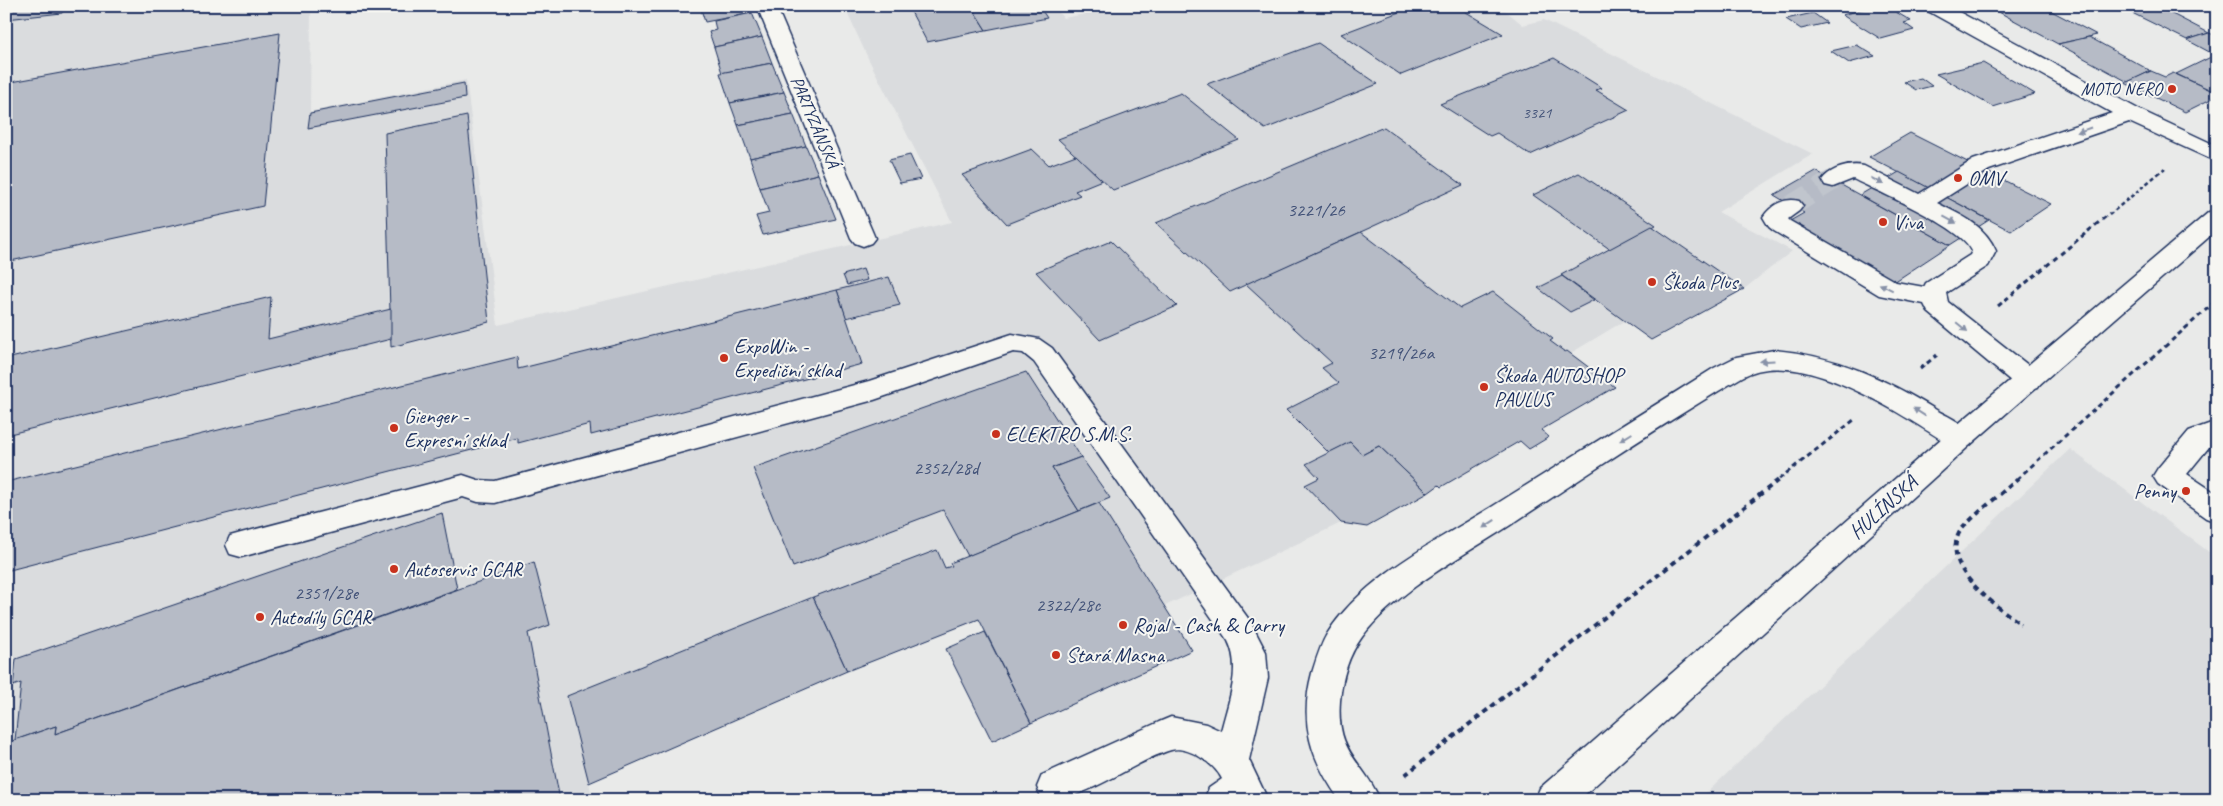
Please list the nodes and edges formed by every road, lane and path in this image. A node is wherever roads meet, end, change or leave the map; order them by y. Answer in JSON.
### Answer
{"nodes":[{"id":1,"x":766,"y":6,"type":"edge"},
{"id":2,"x":1933,"y":6,"type":"edge"},
{"id":3,"x":2130,"y":114,"type":"junction"},
{"id":4,"x":2217,"y":155,"type":"edge"},
{"id":5,"x":2169,"y":164,"type":"dead end"},
{"id":6,"x":1833,"y":180,"type":"tunnel mouth"},
{"id":7,"x":1920,"y":204,"type":"junction"},
{"id":8,"x":1791,"y":206,"type":"tunnel mouth"},
{"id":9,"x":2217,"y":217,"type":"edge"},
{"id":10,"x":863,"y":238,"type":"dead end"},
{"id":11,"x":1933,"y":295,"type":"junction"},
{"id":12,"x":2217,"y":300,"type":"edge"},
{"id":13,"x":1967,"y":331,"type":"junction"},
{"id":14,"x":2028,"y":380,"type":"junction"},
{"id":15,"x":1888,"y":393,"type":"junction"},
{"id":16,"x":2217,"y":431,"type":"edge"},
{"id":17,"x":1960,"y":438,"type":"junction"},
{"id":18,"x":2217,"y":510,"type":"edge"},
{"id":19,"x":241,"y":545,"type":"dead end"},
{"id":20,"x":2021,"y":624,"type":"dead end"},
{"id":21,"x":1405,"y":775,"type":"dead end"},
{"id":22,"x":1236,"y":786,"type":"edge"},
{"id":23,"x":1055,"y":787,"type":"dead end"},
{"id":24,"x":1362,"y":800,"type":"edge"},
{"id":25,"x":1553,"y":800,"type":"edge"}],
"edges":[{"from":1,"to":10,"type":"main road","name":"PARTYZÁNSKÁ"},
{"from":2,"to":3,"type":"main road"},
{"from":3,"to":4,"type":"main road"},
{"from":3,"to":7,"type":"main road","one_way":true},
{"from":5,"to":13,"type":"path"},
{"from":6,"to":7,"type":"main road","one_way":true},
{"from":7,"to":11,"type":"main road","one_way":true},
{"from":11,"to":8,"type":"main road","one_way":true},
{"from":9,"to":14,"type":"main road","name":"HULÍNSKÁ"},
{"from":11,"to":13,"type":"main road","one_way":true},
{"from":12,"to":20,"type":"path"},
{"from":13,"to":14,"type":"main road"},
{"from":13,"to":15,"type":"path"},
{"from":14,"to":17,"type":"main road","name":"HULÍNSKÁ"},
{"from":17,"to":15,"type":"main road","one_way":true},
{"from":15,"to":21,"type":"path"},
{"from":15,"to":24,"type":"main road","one_way":true},
{"from":16,"to":18,"type":"main road"},
{"from":17,"to":25,"type":"main road","name":"HULÍNSKÁ"},
{"from":19,"to":22,"type":"main road"},
{"from":22,"to":23,"type":"main road"}]}
